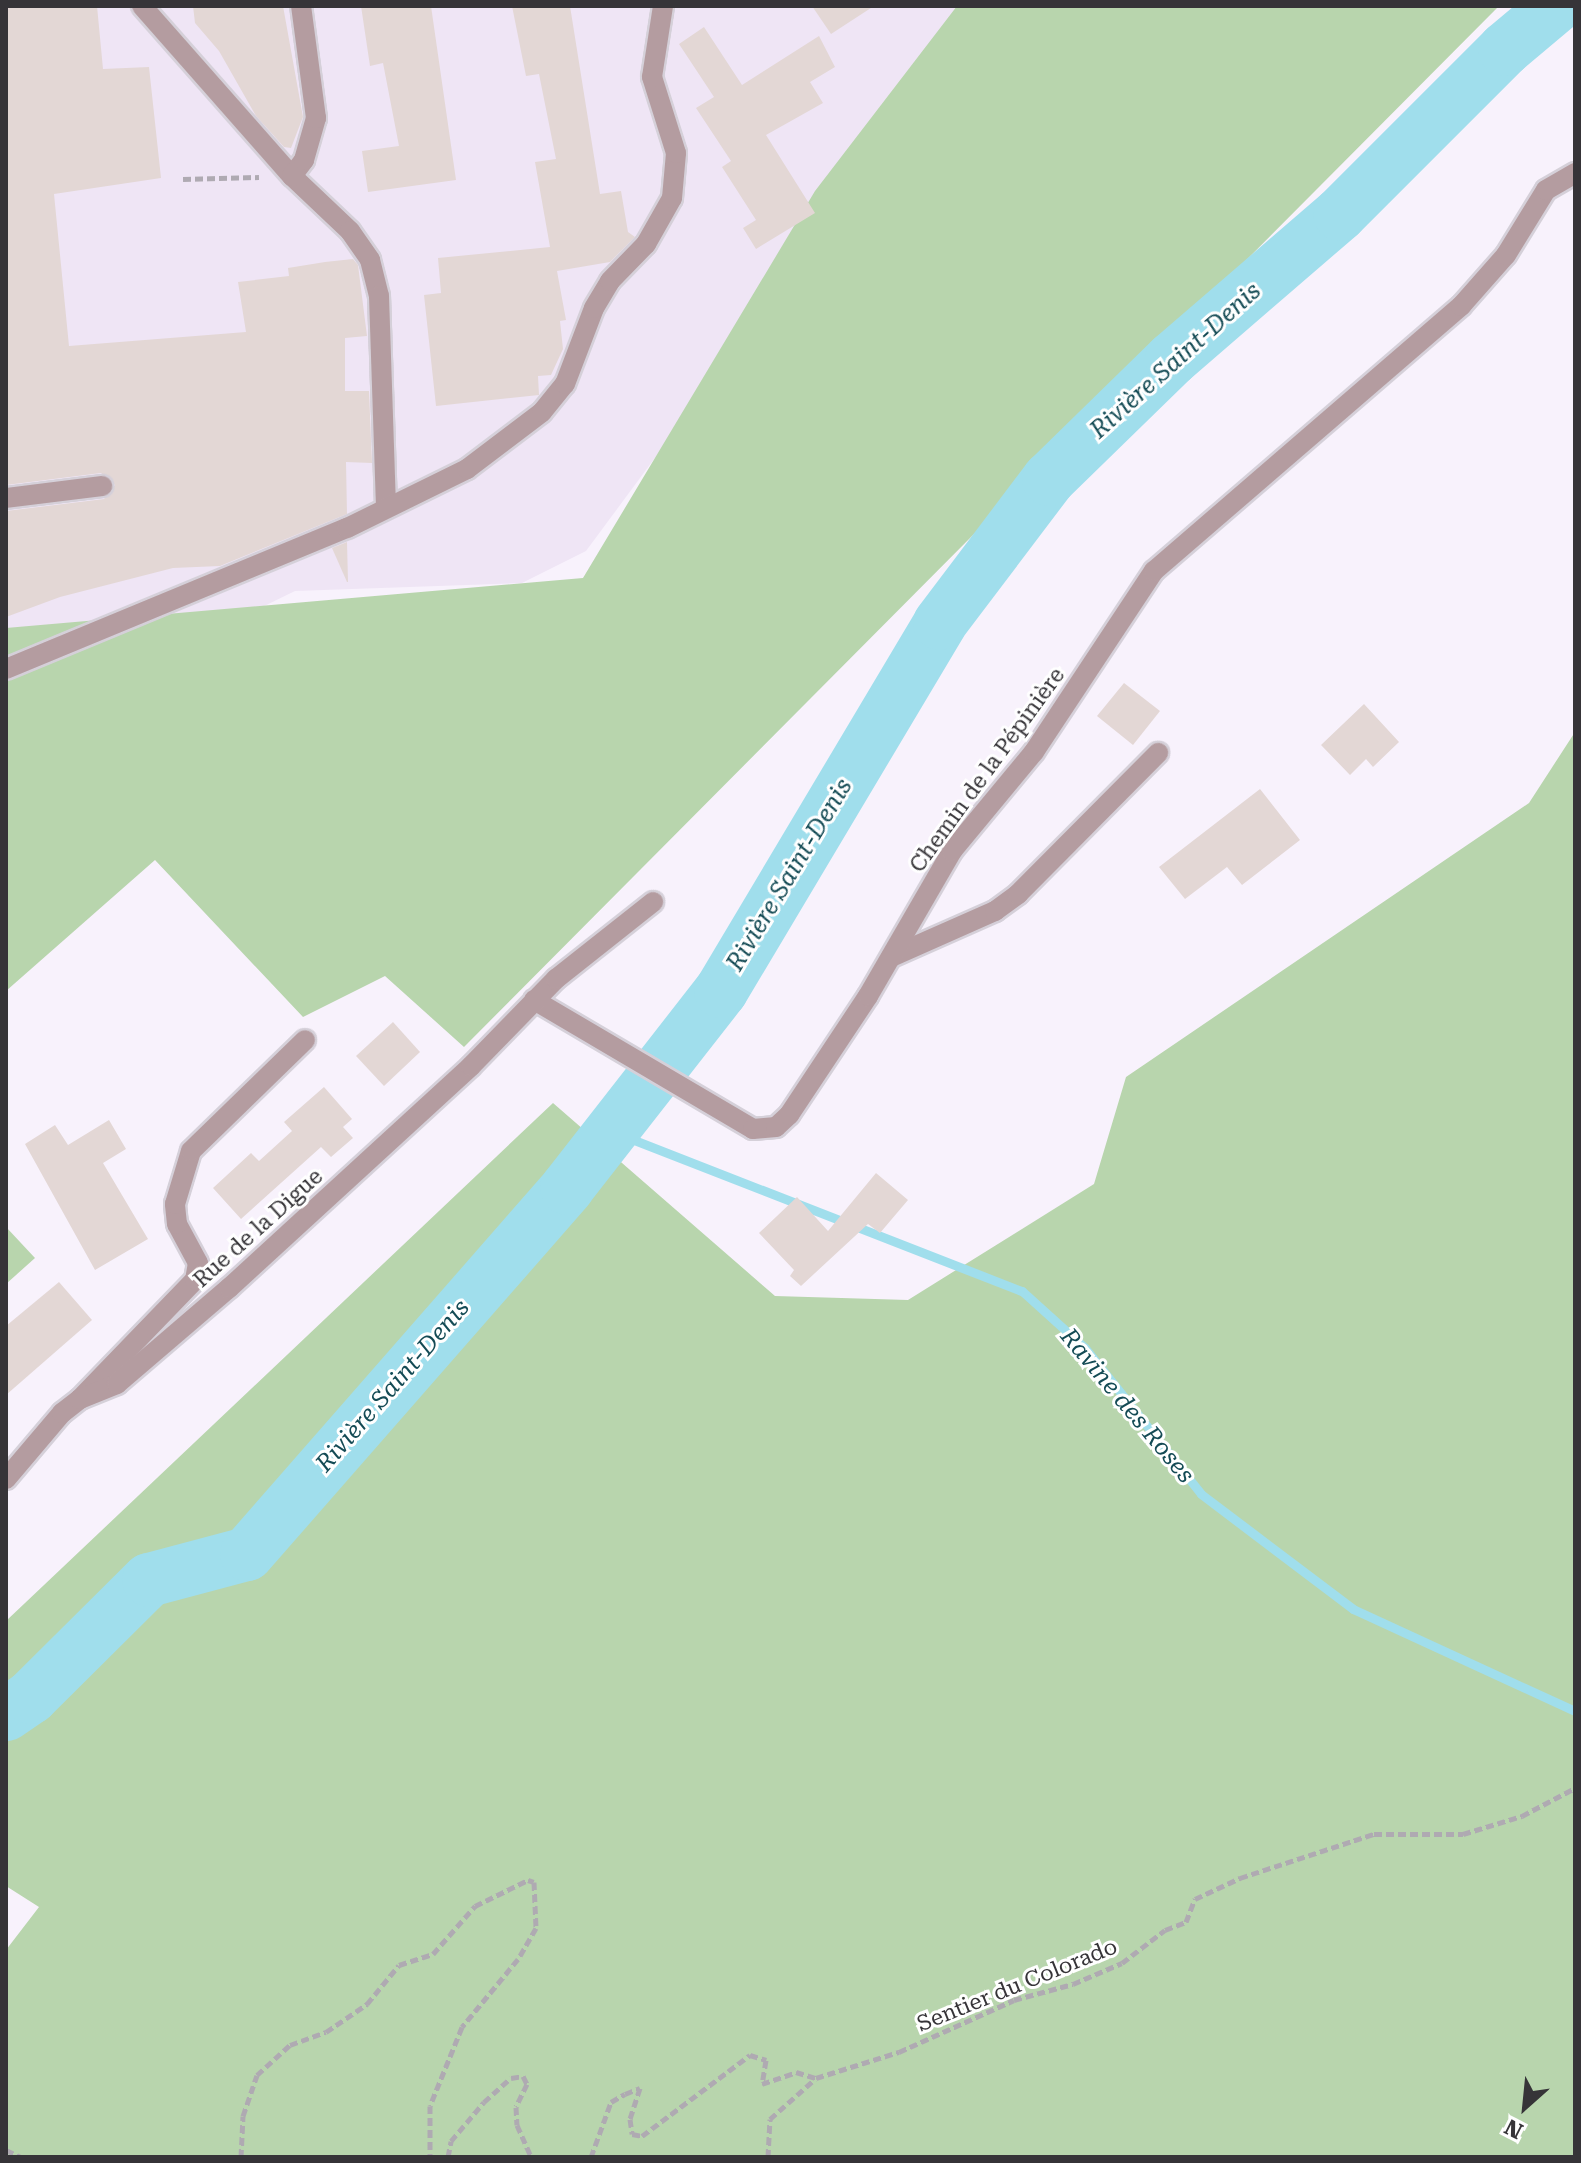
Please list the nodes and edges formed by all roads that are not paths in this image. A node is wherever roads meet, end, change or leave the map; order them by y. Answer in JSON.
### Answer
{"nodes":[{"id":1,"x":142,"y":6,"type":"edge"},
{"id":2,"x":301,"y":6,"type":"edge"},
{"id":3,"x":663,"y":6,"type":"edge"},
{"id":4,"x":1575,"y":173,"type":"edge"},
{"id":5,"x":292,"y":176,"type":"junction"},
{"id":6,"x":102,"y":486,"type":"dead end"},
{"id":7,"x":6,"y":498,"type":"edge"},
{"id":8,"x":386,"y":507,"type":"junction"},
{"id":9,"x":6,"y":669,"type":"edge"},
{"id":10,"x":1158,"y":753,"type":"dead end"},
{"id":11,"x":653,"y":902,"type":"dead end"},
{"id":12,"x":891,"y":957,"type":"junction"},
{"id":13,"x":541,"y":1004,"type":"junction"},
{"id":14,"x":305,"y":1040,"type":"dead end"},
{"id":15,"x":80,"y":1399,"type":"junction"},
{"id":16,"x":6,"y":1479,"type":"edge"}],
"edges":[{"from":1,"to":5,"type":"street"},
{"from":2,"to":5,"type":"street"},
{"from":3,"to":8,"type":"street"},
{"from":4,"to":12,"type":"street","name":"Chemin de la Pépinière"},
{"from":5,"to":8,"type":"street"},
{"from":6,"to":7,"type":"street"},
{"from":8,"to":9,"type":"street"},
{"from":10,"to":12,"type":"street"},
{"from":11,"to":13,"type":"street","name":"Rue de la Digue"},
{"from":12,"to":13,"type":"street","name":"Chemin de la Pépinière"},
{"from":13,"to":15,"type":"street","name":"Rue de la Digue"},
{"from":14,"to":15,"type":"street"},
{"from":15,"to":16,"type":"street","name":"Rue de la Digue"}]}
